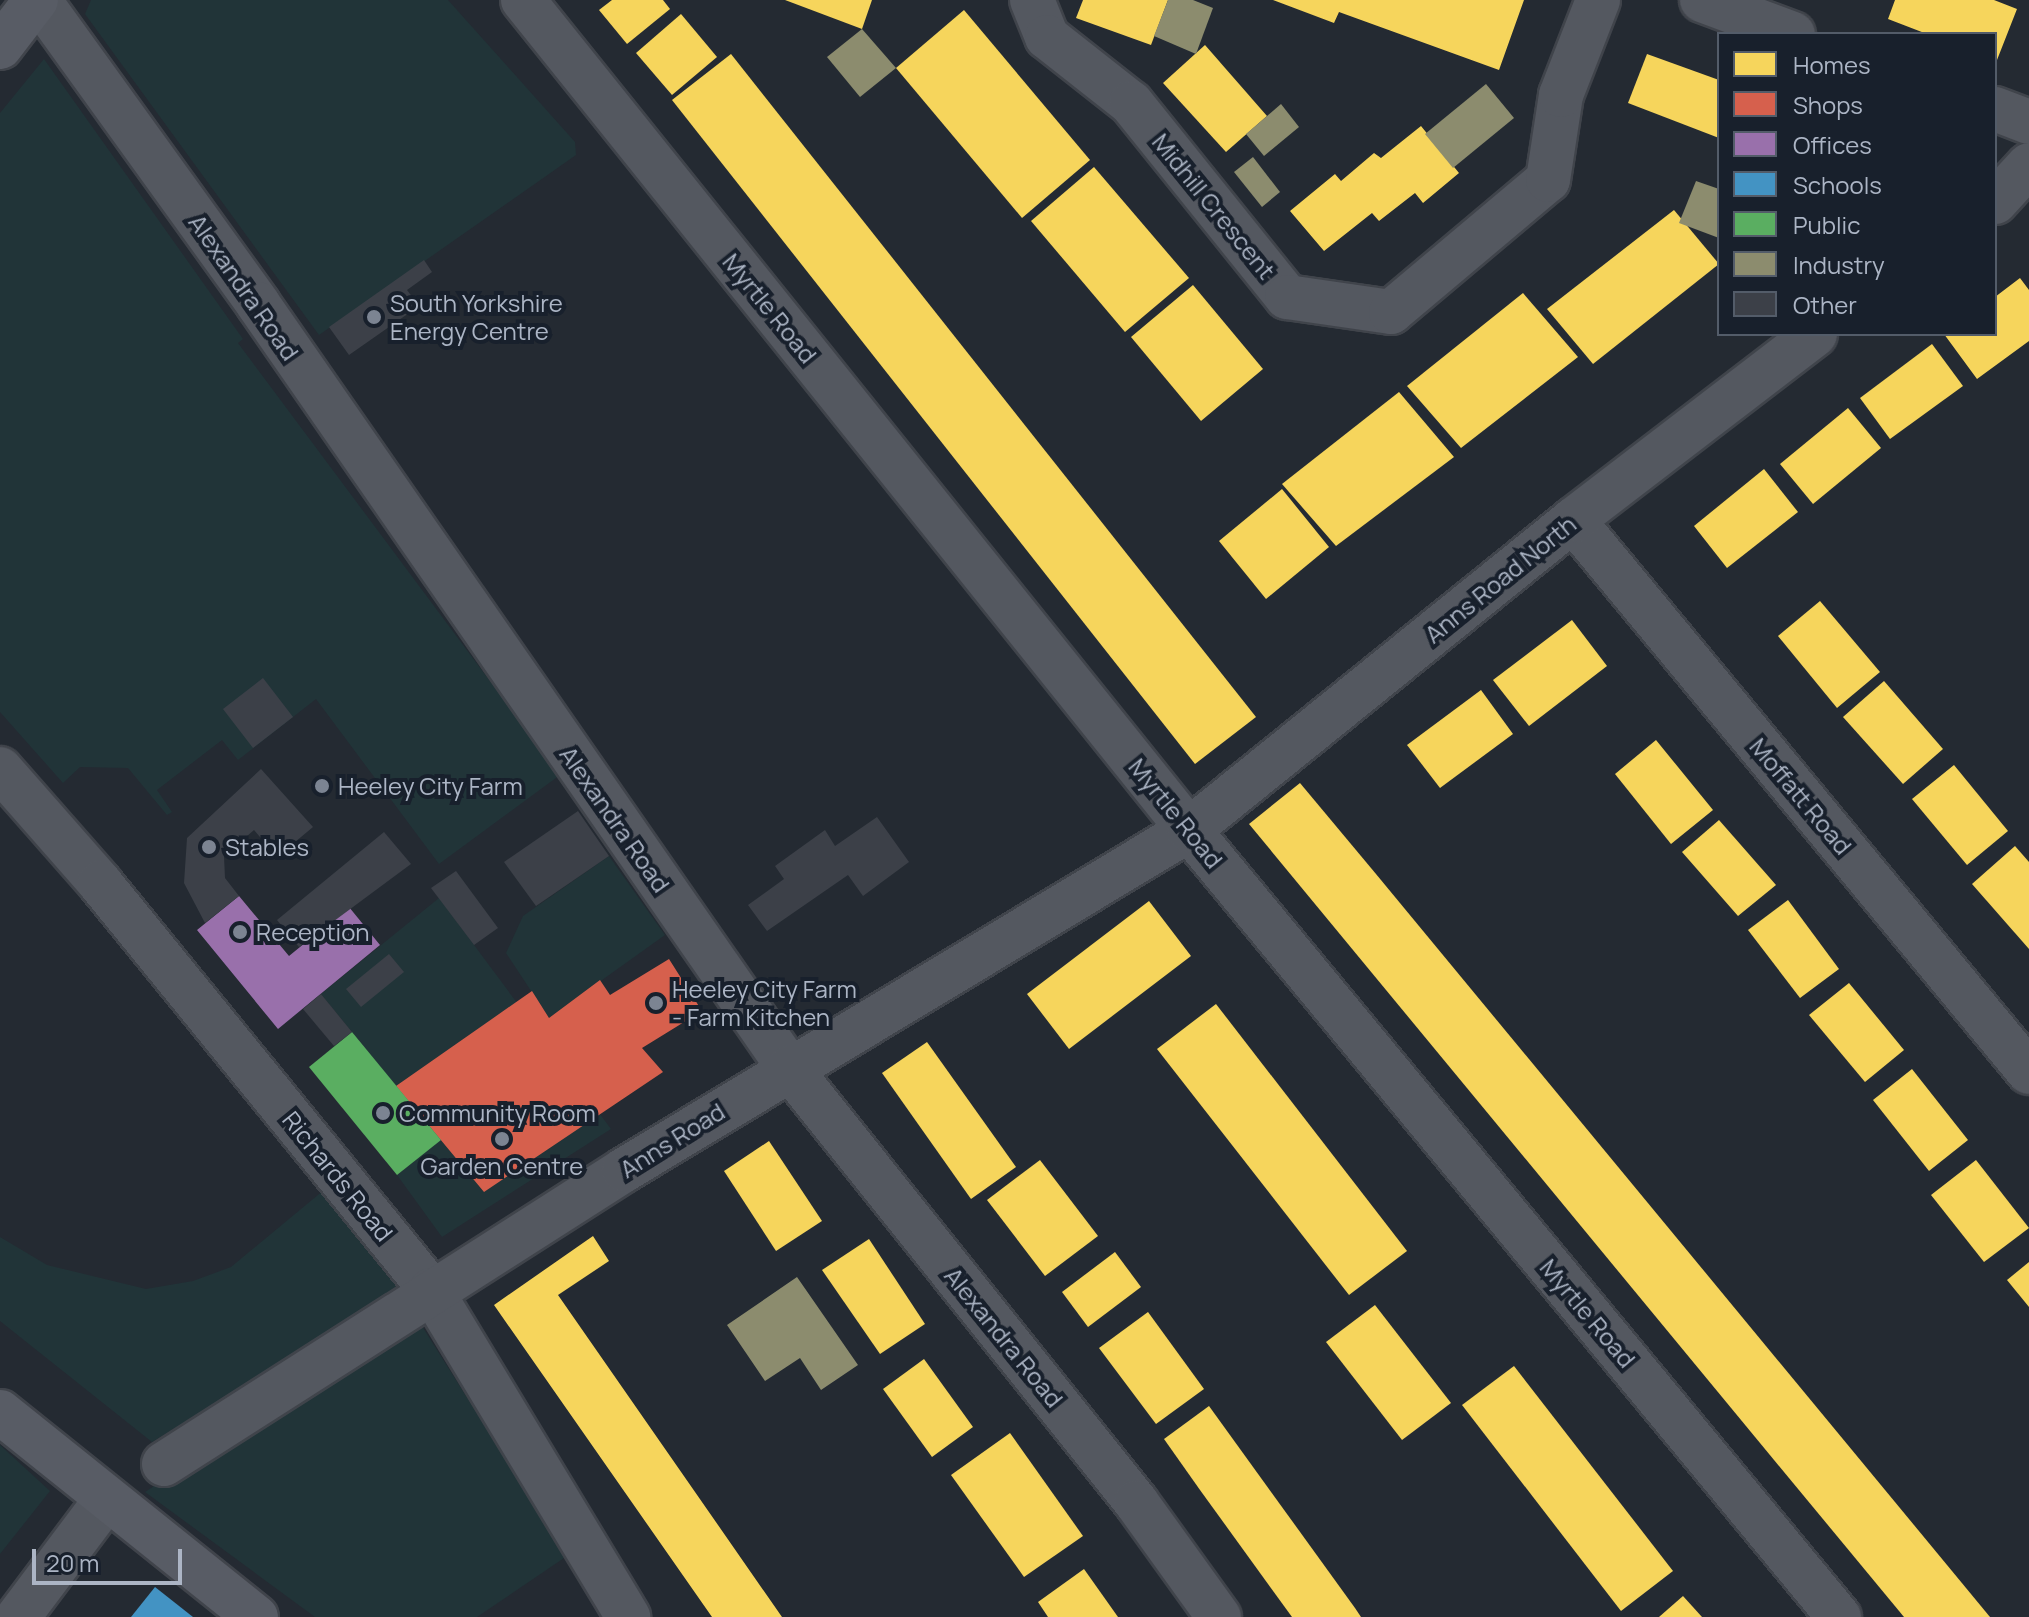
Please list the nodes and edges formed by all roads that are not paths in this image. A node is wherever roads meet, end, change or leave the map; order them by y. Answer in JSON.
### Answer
{"nodes":[{"id":1,"x":37,"y":0,"type":"edge"},
{"id":2,"x":523,"y":0,"type":"edge"},
{"id":3,"x":1032,"y":0,"type":"edge"},
{"id":4,"x":1598,"y":0,"type":"edge"},
{"id":5,"x":1702,"y":0,"type":"edge"},
{"id":6,"x":1788,"y":32,"type":"edge"},
{"id":7,"x":0,"y":47,"type":"edge"},
{"id":8,"x":1997,"y":110,"type":"edge"},
{"id":9,"x":2029,"y":122,"type":"edge"},
{"id":10,"x":2029,"y":165,"type":"edge"},
{"id":11,"x":1997,"y":200,"type":"edge"},
{"id":12,"x":1812,"y":336,"type":"edge"},
{"id":13,"x":1573,"y":520,"type":"junction"},
{"id":14,"x":0,"y":769,"type":"edge"},
{"id":15,"x":1189,"y":830,"type":"junction"},
{"id":16,"x":789,"y":1068,"type":"junction"},
{"id":17,"x":2029,"y":1072,"type":"edge"},
{"id":18,"x":431,"y":1290,"type":"junction"},
{"id":19,"x":0,"y":1412,"type":"edge"},
{"id":20,"x":164,"y":1464,"type":"dead end"},
{"id":21,"x":106,"y":1500,"type":"junction"},
{"id":22,"x":18,"y":1617,"type":"edge"},
{"id":23,"x":256,"y":1617,"type":"edge"},
{"id":24,"x":628,"y":1617,"type":"edge"},
{"id":25,"x":1219,"y":1617,"type":"edge"},
{"id":26,"x":1839,"y":1617,"type":"edge"}],
"edges":[{"from":1,"to":7,"type":"main road"},
{"from":1,"to":16,"type":"street","name":"Alexandra Road"},
{"from":2,"to":15,"type":"street","name":"Myrtle Road"},
{"from":3,"to":4,"type":"street","name":"Midhill Crescent"},
{"from":5,"to":6,"type":"street"},
{"from":8,"to":9,"type":"street"},
{"from":10,"to":11,"type":"street"},
{"from":12,"to":13,"type":"street","name":"Anns Road North"},
{"from":13,"to":15,"type":"street","name":"Anns Road North"},
{"from":13,"to":17,"type":"street","name":"Moffatt Road"},
{"from":14,"to":18,"type":"street","name":"Richards Road"},
{"from":15,"to":16,"type":"street","name":"Anns Road"},
{"from":15,"to":26,"type":"street","name":"Myrtle Road"},
{"from":16,"to":18,"type":"street","name":"Anns Road"},
{"from":16,"to":25,"type":"street","name":"Alexandra Road"},
{"from":18,"to":20,"type":"street","name":"Anns Road"},
{"from":18,"to":24,"type":"street","name":"Richards Road"},
{"from":19,"to":21,"type":"main road"},
{"from":21,"to":22,"type":"street"},
{"from":21,"to":23,"type":"main road"}]}
